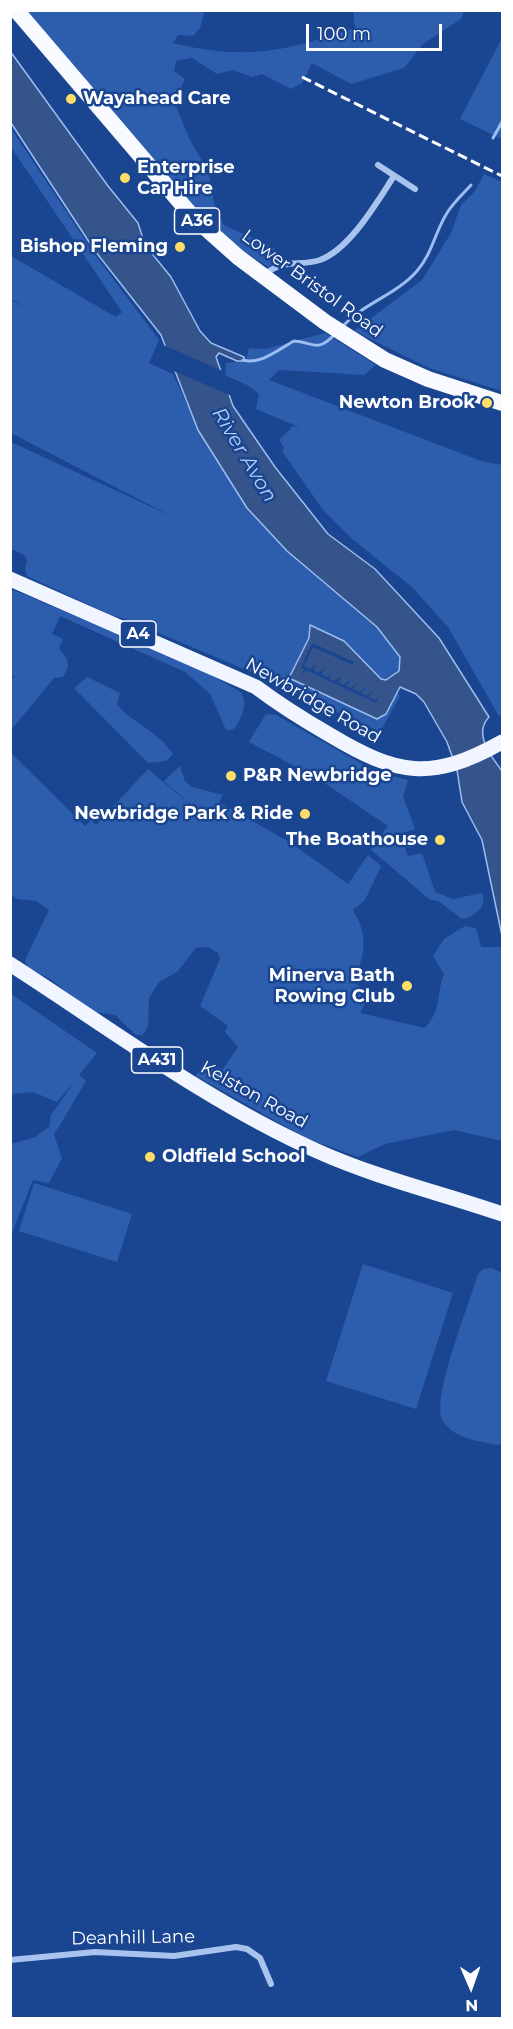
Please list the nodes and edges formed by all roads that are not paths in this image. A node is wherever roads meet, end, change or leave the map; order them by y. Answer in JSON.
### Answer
{"nodes":[{"id":1,"x":16,"y":10,"type":"edge"},
{"id":2,"x":378,"y":165,"type":"dead end"},
{"id":3,"x":394,"y":176,"type":"junction"},
{"id":4,"x":415,"y":189,"type":"dead end"},
{"id":5,"x":263,"y":275,"type":"junction"},
{"id":6,"x":502,"y":403,"type":"edge"},
{"id":7,"x":10,"y":579,"type":"edge"},
{"id":8,"x":502,"y":742,"type":"edge"},
{"id":9,"x":10,"y":964,"type":"edge"},
{"id":10,"x":502,"y":1214,"type":"edge"},
{"id":11,"x":10,"y":1960,"type":"edge"},
{"id":12,"x":271,"y":1984,"type":"dead end"}],
"edges":[{"from":1,"to":5,"type":"highway","name":"Lower Bristol Road","number":"A36"},
{"from":2,"to":3,"type":"street"},
{"from":3,"to":4,"type":"street"},
{"from":3,"to":5,"type":"street"},
{"from":5,"to":6,"type":"highway","name":"Lower Bristol Road","number":"A36"},
{"from":7,"to":8,"type":"main road","name":"Newbridge Road","number":"A4"},
{"from":9,"to":10,"type":"main road","name":"Kelston Road","number":"A431"},
{"from":11,"to":12,"type":"street","name":"Deanhill Lane"}]}
